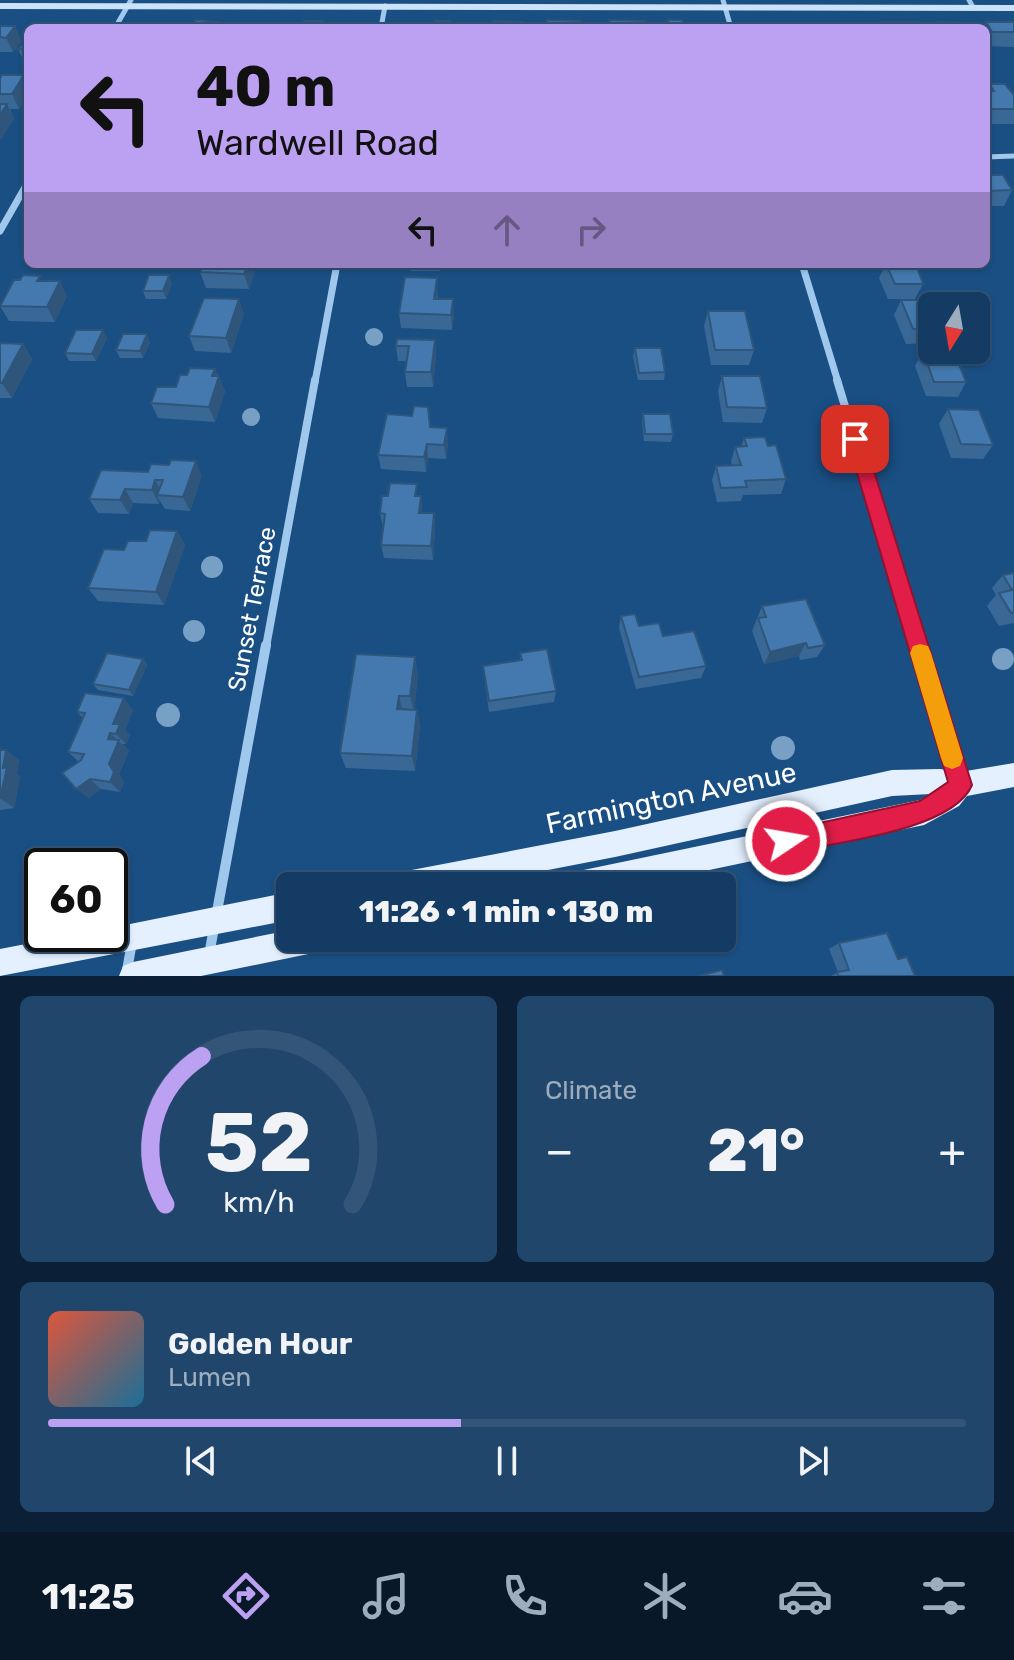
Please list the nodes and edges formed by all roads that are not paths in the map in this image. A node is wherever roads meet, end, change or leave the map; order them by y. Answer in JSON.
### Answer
{"nodes":[{"id":1,"x":129,"y":3,"type":"edge"},
{"id":2,"x":725,"y":4,"type":"edge"},
{"id":3,"x":971,"y":4,"type":"edge"},
{"id":4,"x":0,"y":6,"type":"edge"},
{"id":5,"x":385,"y":6,"type":"junction"},
{"id":6,"x":1014,"y":8,"type":"edge"},
{"id":7,"x":117,"y":24,"type":"edge"},
{"id":8,"x":382,"y":24,"type":"edge"},
{"id":9,"x":730,"y":24,"type":"edge"},
{"id":10,"x":1014,"y":156,"type":"edge"},
{"id":11,"x":990,"y":157,"type":"edge"},
{"id":12,"x":24,"y":189,"type":"edge"},
{"id":13,"x":0,"y":231,"type":"edge"},
{"id":14,"x":336,"y":268,"type":"edge"},
{"id":15,"x":803,"y":268,"type":"edge"},
{"id":16,"x":1014,"y":775,"type":"edge"},
{"id":17,"x":960,"y":785,"type":"junction"},
{"id":18,"x":469,"y":872,"type":"edge"},
{"id":19,"x":636,"y":872,"type":"edge"},
{"id":20,"x":276,"y":909,"type":"edge"},
{"id":21,"x":215,"y":920,"type":"junction"},
{"id":22,"x":132,"y":938,"type":"junction"},
{"id":23,"x":276,"y":947,"type":"edge"},
{"id":24,"x":208,"y":961,"type":"junction"},
{"id":25,"x":0,"y":963,"type":"edge"},
{"id":26,"x":126,"y":976,"type":"edge"},
{"id":27,"x":133,"y":976,"type":"edge"}],
"edges":[{"from":1,"to":4,"type":"main road"},
{"from":1,"to":5,"type":"main road"},
{"from":1,"to":7,"type":"street"},
{"from":2,"to":3,"type":"main road"},
{"from":2,"to":5,"type":"main road"},
{"from":2,"to":9,"type":"street"},
{"from":3,"to":6,"type":"main road"},
{"from":5,"to":8,"type":"street"},
{"from":10,"to":11,"type":"street"},
{"from":12,"to":13,"type":"street"},
{"from":14,"to":21,"type":"street","name":"Sunset Terrace"},
{"from":15,"to":17,"type":"street"},
{"from":16,"to":17,"type":"main road","name":"Farmington Avenue"},
{"from":17,"to":18,"type":"main road","name":"Farmington Avenue"},
{"from":17,"to":19,"type":"main road","name":"Farmington Avenue"},
{"from":20,"to":21,"type":"main road"},
{"from":21,"to":22,"type":"main road"},
{"from":21,"to":24,"type":"street","name":"Sunset Terrace"},
{"from":22,"to":25,"type":"main road"},
{"from":22,"to":26,"type":"street"},
{"from":23,"to":24,"type":"main road"},
{"from":24,"to":27,"type":"main road"}]}
